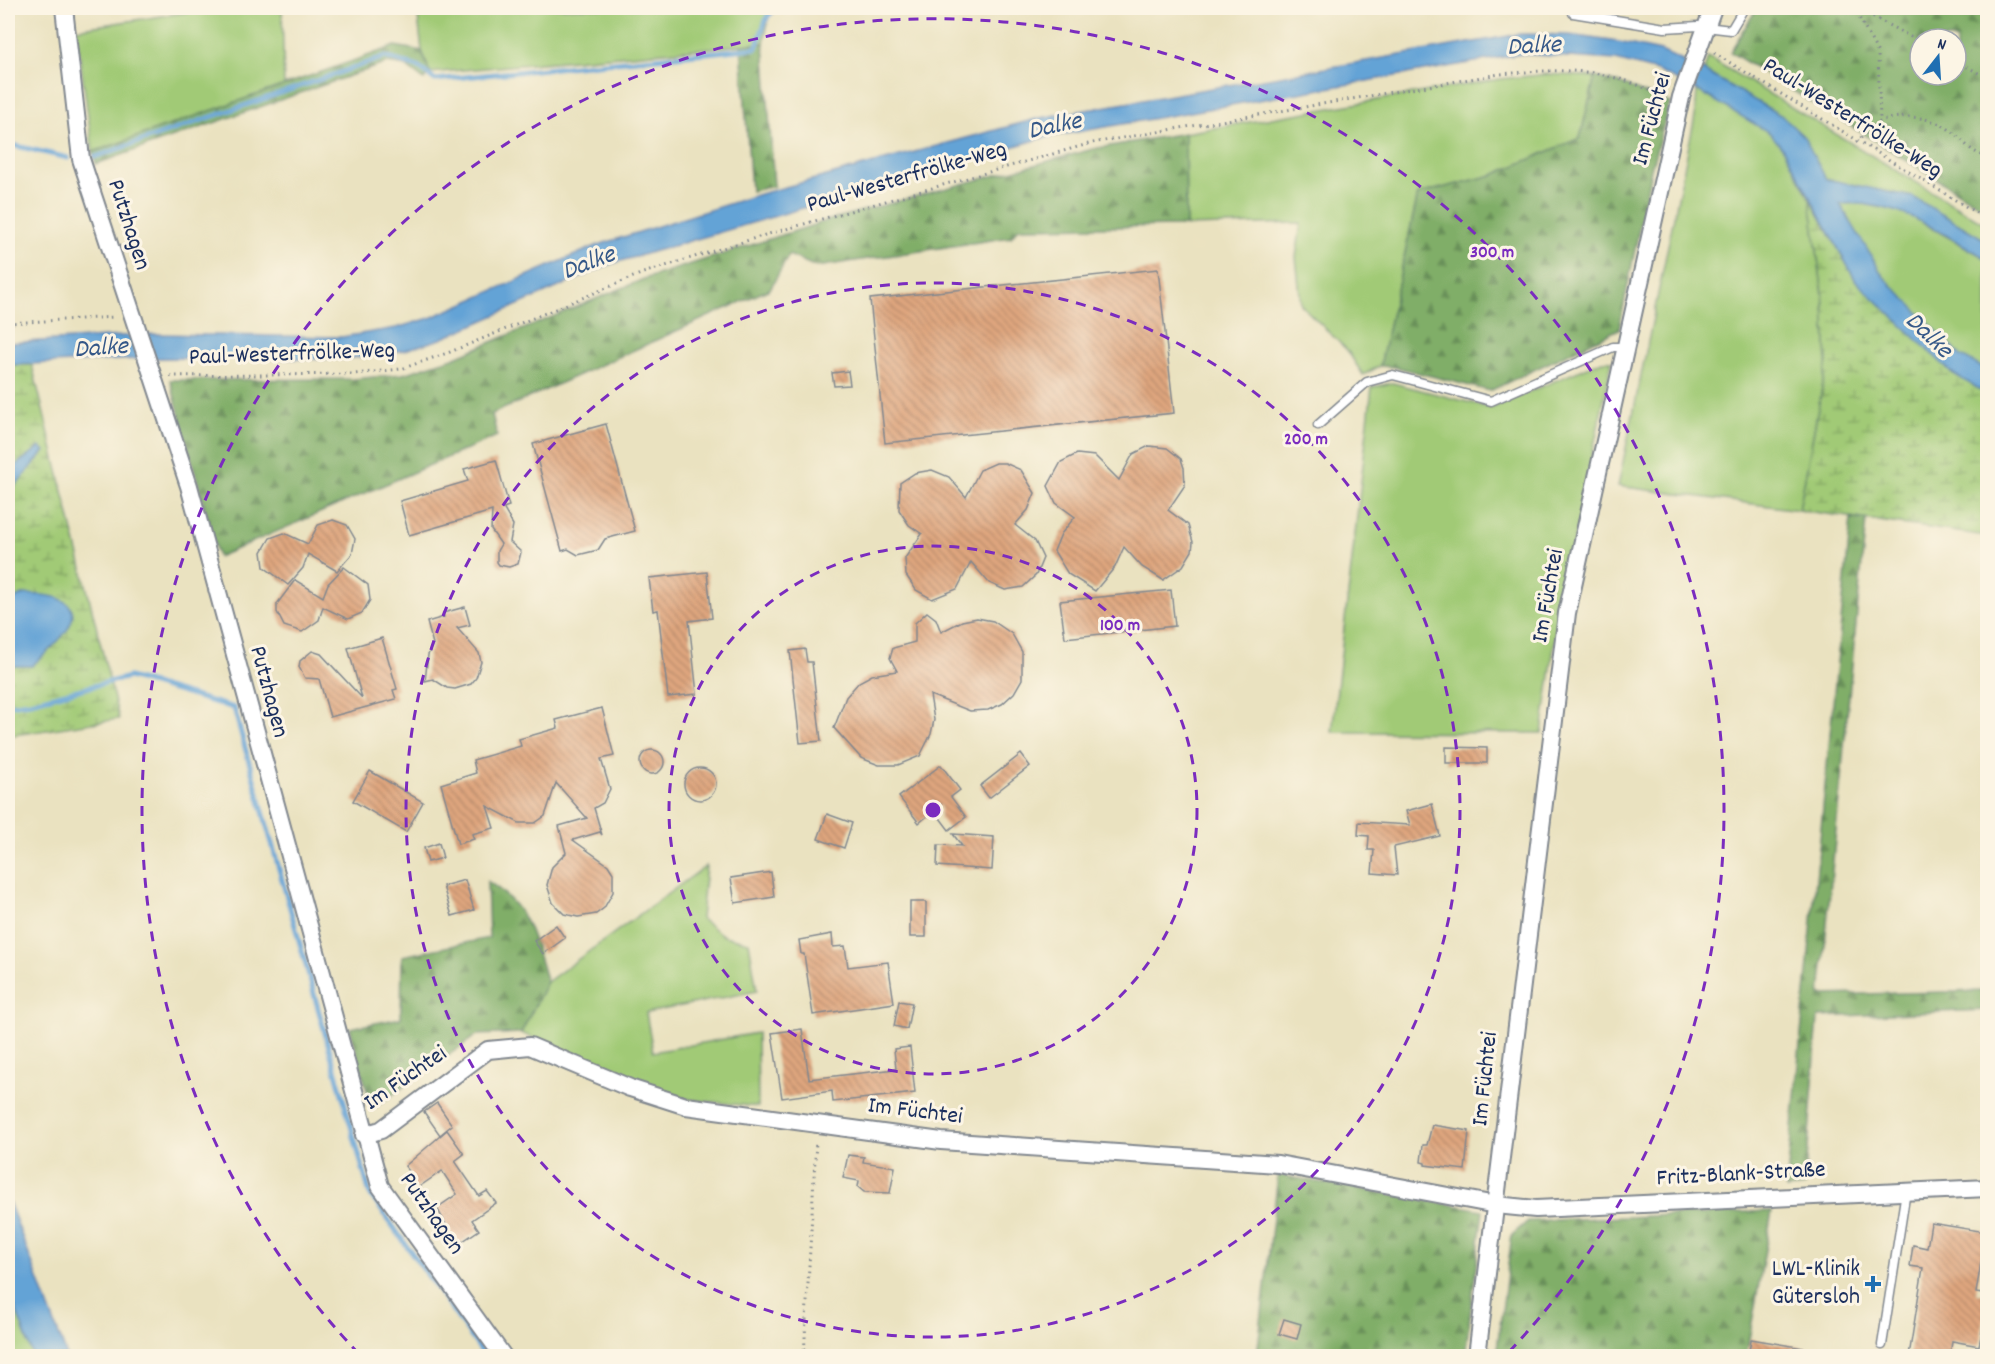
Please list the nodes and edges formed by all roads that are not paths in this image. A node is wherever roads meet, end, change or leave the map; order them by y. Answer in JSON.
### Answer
{"nodes":[{"id":1,"x":64,"y":8,"type":"edge"},
{"id":2,"x":1713,"y":8,"type":"edge"},
{"id":3,"x":1744,"y":8,"type":"edge"},
{"id":4,"x":1573,"y":13,"type":"dead end"},
{"id":5,"x":1706,"y":28,"type":"junction"},
{"id":6,"x":1627,"y":347,"type":"junction"},
{"id":7,"x":1318,"y":425,"type":"dead end"},
{"id":8,"x":364,"y":1135,"type":"junction"},
{"id":9,"x":1988,"y":1188,"type":"edge"},
{"id":10,"x":1906,"y":1191,"type":"junction"},
{"id":11,"x":1496,"y":1205,"type":"junction"},
{"id":12,"x":1882,"y":1345,"type":"dead end"},
{"id":13,"x":502,"y":1356,"type":"edge"},
{"id":14,"x":1477,"y":1356,"type":"edge"}],
"edges":[{"from":1,"to":8,"type":"street","name":"Putzhagen"},
{"from":2,"to":5,"type":"street","name":"Im Füchtei"},
{"from":3,"to":5,"type":"lane"},
{"from":4,"to":5,"type":"lane"},
{"from":5,"to":6,"type":"street","name":"Im Füchtei"},
{"from":6,"to":7,"type":"lane"},
{"from":6,"to":11,"type":"street","name":"Im Füchtei"},
{"from":8,"to":11,"type":"street","name":"Im Füchtei"},
{"from":8,"to":13,"type":"street","name":"Putzhagen"},
{"from":9,"to":10,"type":"street","name":"Fritz-Blank-Straße"},
{"from":10,"to":11,"type":"street","name":"Fritz-Blank-Straße"},
{"from":10,"to":12,"type":"lane"},
{"from":11,"to":14,"type":"street","name":"Im Füchtei"}]}
